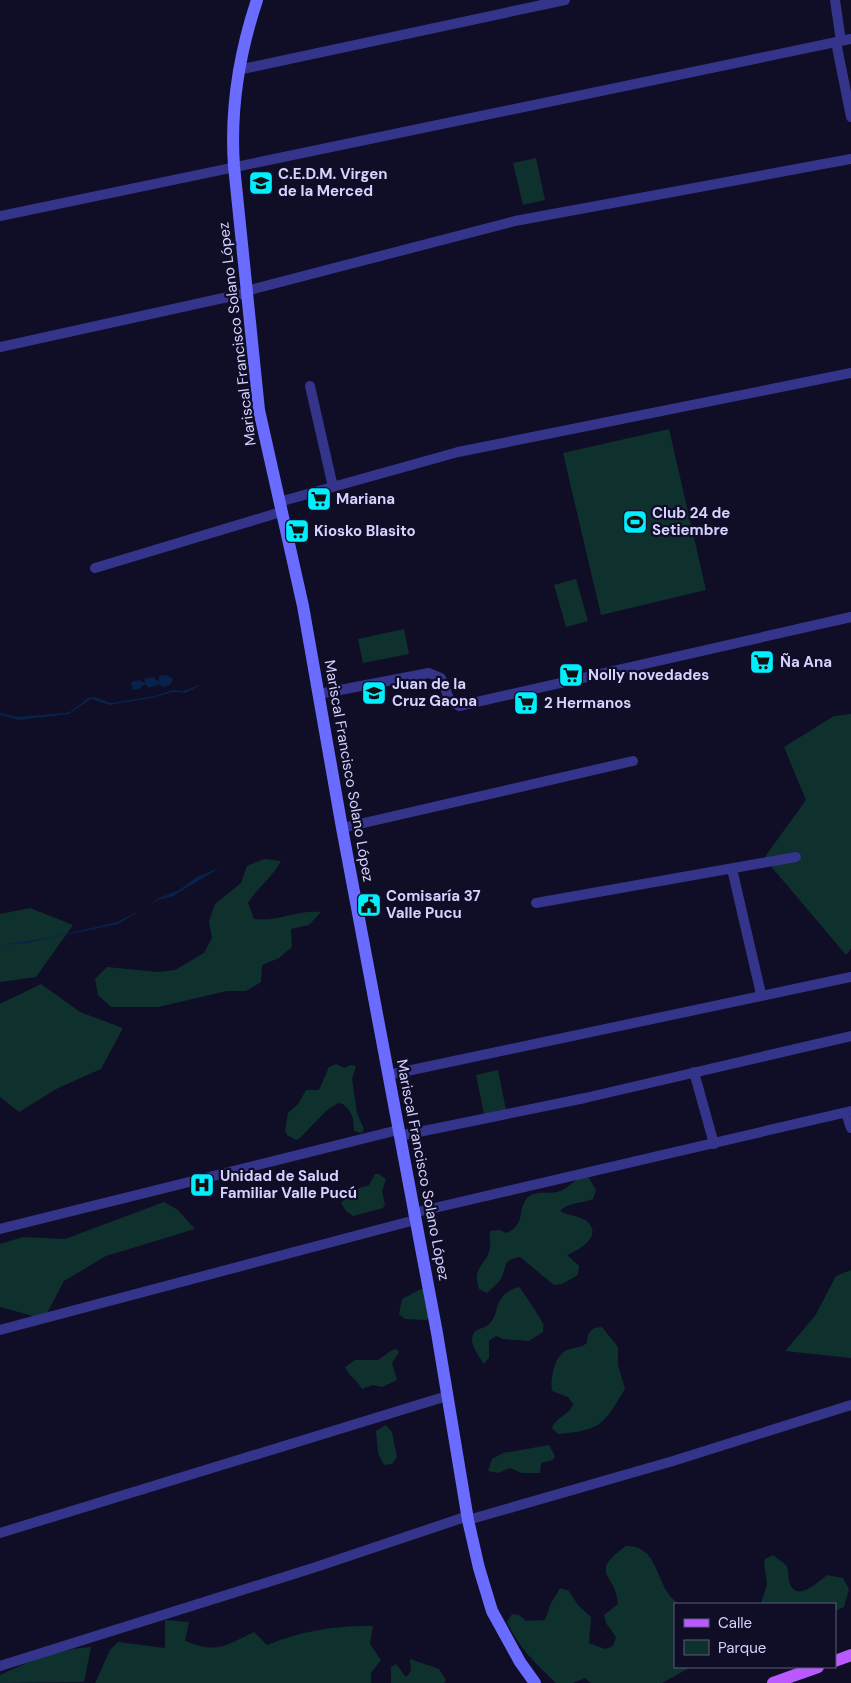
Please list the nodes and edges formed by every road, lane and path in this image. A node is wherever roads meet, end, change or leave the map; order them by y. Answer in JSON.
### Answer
{"nodes":[{"id":1,"x":257,"y":0,"type":"edge"},
{"id":2,"x":565,"y":0,"type":"edge"},
{"id":3,"x":834,"y":0,"type":"edge"},
{"id":4,"x":842,"y":41,"type":"edge"},
{"id":5,"x":238,"y":70,"type":"junction"},
{"id":6,"x":851,"y":117,"type":"edge"},
{"id":7,"x":851,"y":159,"type":"edge"},
{"id":8,"x":234,"y":166,"type":"junction"},
{"id":9,"x":0,"y":216,"type":"edge"},
{"id":10,"x":246,"y":292,"type":"junction"},
{"id":11,"x":0,"y":347,"type":"edge"},
{"id":12,"x":851,"y":372,"type":"edge"},
{"id":13,"x":310,"y":386,"type":"dead end"},
{"id":14,"x":333,"y":487,"type":"junction"},
{"id":15,"x":280,"y":507,"type":"junction"},
{"id":16,"x":95,"y":568,"type":"dead end"},
{"id":17,"x":851,"y":617,"type":"edge"},
{"id":18,"x":319,"y":694,"type":"junction"},
{"id":19,"x":633,"y":761,"type":"dead end"},
{"id":20,"x":342,"y":828,"type":"junction"},
{"id":21,"x":796,"y":857,"type":"dead end"},
{"id":22,"x":732,"y":869,"type":"junction"},
{"id":23,"x":536,"y":903,"type":"dead end"},
{"id":24,"x":851,"y":976,"type":"edge"},
{"id":25,"x":761,"y":994,"type":"junction"},
{"id":26,"x":851,"y":1036,"type":"edge"},
{"id":27,"x":694,"y":1072,"type":"junction"},
{"id":28,"x":388,"y":1075,"type":"junction"},
{"id":29,"x":848,"y":1112,"type":"edge"},
{"id":30,"x":851,"y":1128,"type":"edge"},
{"id":31,"x":399,"y":1133,"type":"junction"},
{"id":32,"x":714,"y":1144,"type":"junction"},
{"id":33,"x":414,"y":1217,"type":"junction"},
{"id":34,"x":0,"y":1228,"type":"edge"},
{"id":35,"x":0,"y":1330,"type":"edge"},
{"id":36,"x":447,"y":1396,"type":"junction"},
{"id":37,"x":851,"y":1405,"type":"edge"},
{"id":38,"x":468,"y":1518,"type":"junction"},
{"id":39,"x":0,"y":1533,"type":"edge"},
{"id":40,"x":851,"y":1655,"type":"edge"},
{"id":41,"x":836,"y":1661,"type":"edge"},
{"id":42,"x":0,"y":1666,"type":"edge"},
{"id":43,"x":815,"y":1668,"type":"edge"},
{"id":44,"x":535,"y":1683,"type":"edge"},
{"id":45,"x":773,"y":1683,"type":"edge"}],
"edges":[{"from":1,"to":5,"type":"main road","name":"Mariscal Francisco Solano López"},
{"from":2,"to":5,"type":"street"},
{"from":3,"to":4,"type":"street"},
{"from":4,"to":6,"type":"street"},
{"from":4,"to":8,"type":"street"},
{"from":5,"to":8,"type":"main road","name":"Mariscal Francisco Solano López"},
{"from":7,"to":10,"type":"street"},
{"from":8,"to":9,"type":"street"},
{"from":8,"to":10,"type":"main road","name":"Mariscal Francisco Solano López"},
{"from":10,"to":11,"type":"street"},
{"from":10,"to":15,"type":"main road","name":"Mariscal Francisco Solano López"},
{"from":12,"to":14,"type":"street"},
{"from":13,"to":14,"type":"street"},
{"from":14,"to":15,"type":"street"},
{"from":15,"to":16,"type":"street"},
{"from":15,"to":18,"type":"main road","name":"Mariscal Francisco Solano López"},
{"from":17,"to":18,"type":"street"},
{"from":18,"to":20,"type":"main road","name":"Mariscal Francisco Solano López"},
{"from":19,"to":20,"type":"street"},
{"from":20,"to":28,"type":"main road","name":"Mariscal Francisco Solano López"},
{"from":21,"to":22,"type":"street"},
{"from":22,"to":23,"type":"street"},
{"from":22,"to":25,"type":"street"},
{"from":24,"to":25,"type":"street"},
{"from":25,"to":28,"type":"street"},
{"from":26,"to":27,"type":"street"},
{"from":27,"to":31,"type":"street"},
{"from":27,"to":32,"type":"street"},
{"from":28,"to":31,"type":"main road","name":"Mariscal Francisco Solano López"},
{"from":29,"to":30,"type":"street"},
{"from":29,"to":32,"type":"street"},
{"from":31,"to":33,"type":"main road","name":"Mariscal Francisco Solano López"},
{"from":31,"to":34,"type":"street"},
{"from":32,"to":33,"type":"street"},
{"from":33,"to":35,"type":"street"},
{"from":33,"to":36,"type":"main road","name":"Mariscal Francisco Solano López"},
{"from":36,"to":38,"type":"main road","name":"Mariscal Francisco Solano López"},
{"from":36,"to":39,"type":"street"},
{"from":37,"to":38,"type":"street"},
{"from":38,"to":42,"type":"street"},
{"from":38,"to":44,"type":"main road","name":"Mariscal Francisco Solano López"},
{"from":40,"to":41,"type":"main road"},
{"from":43,"to":45,"type":"main road"}]}
